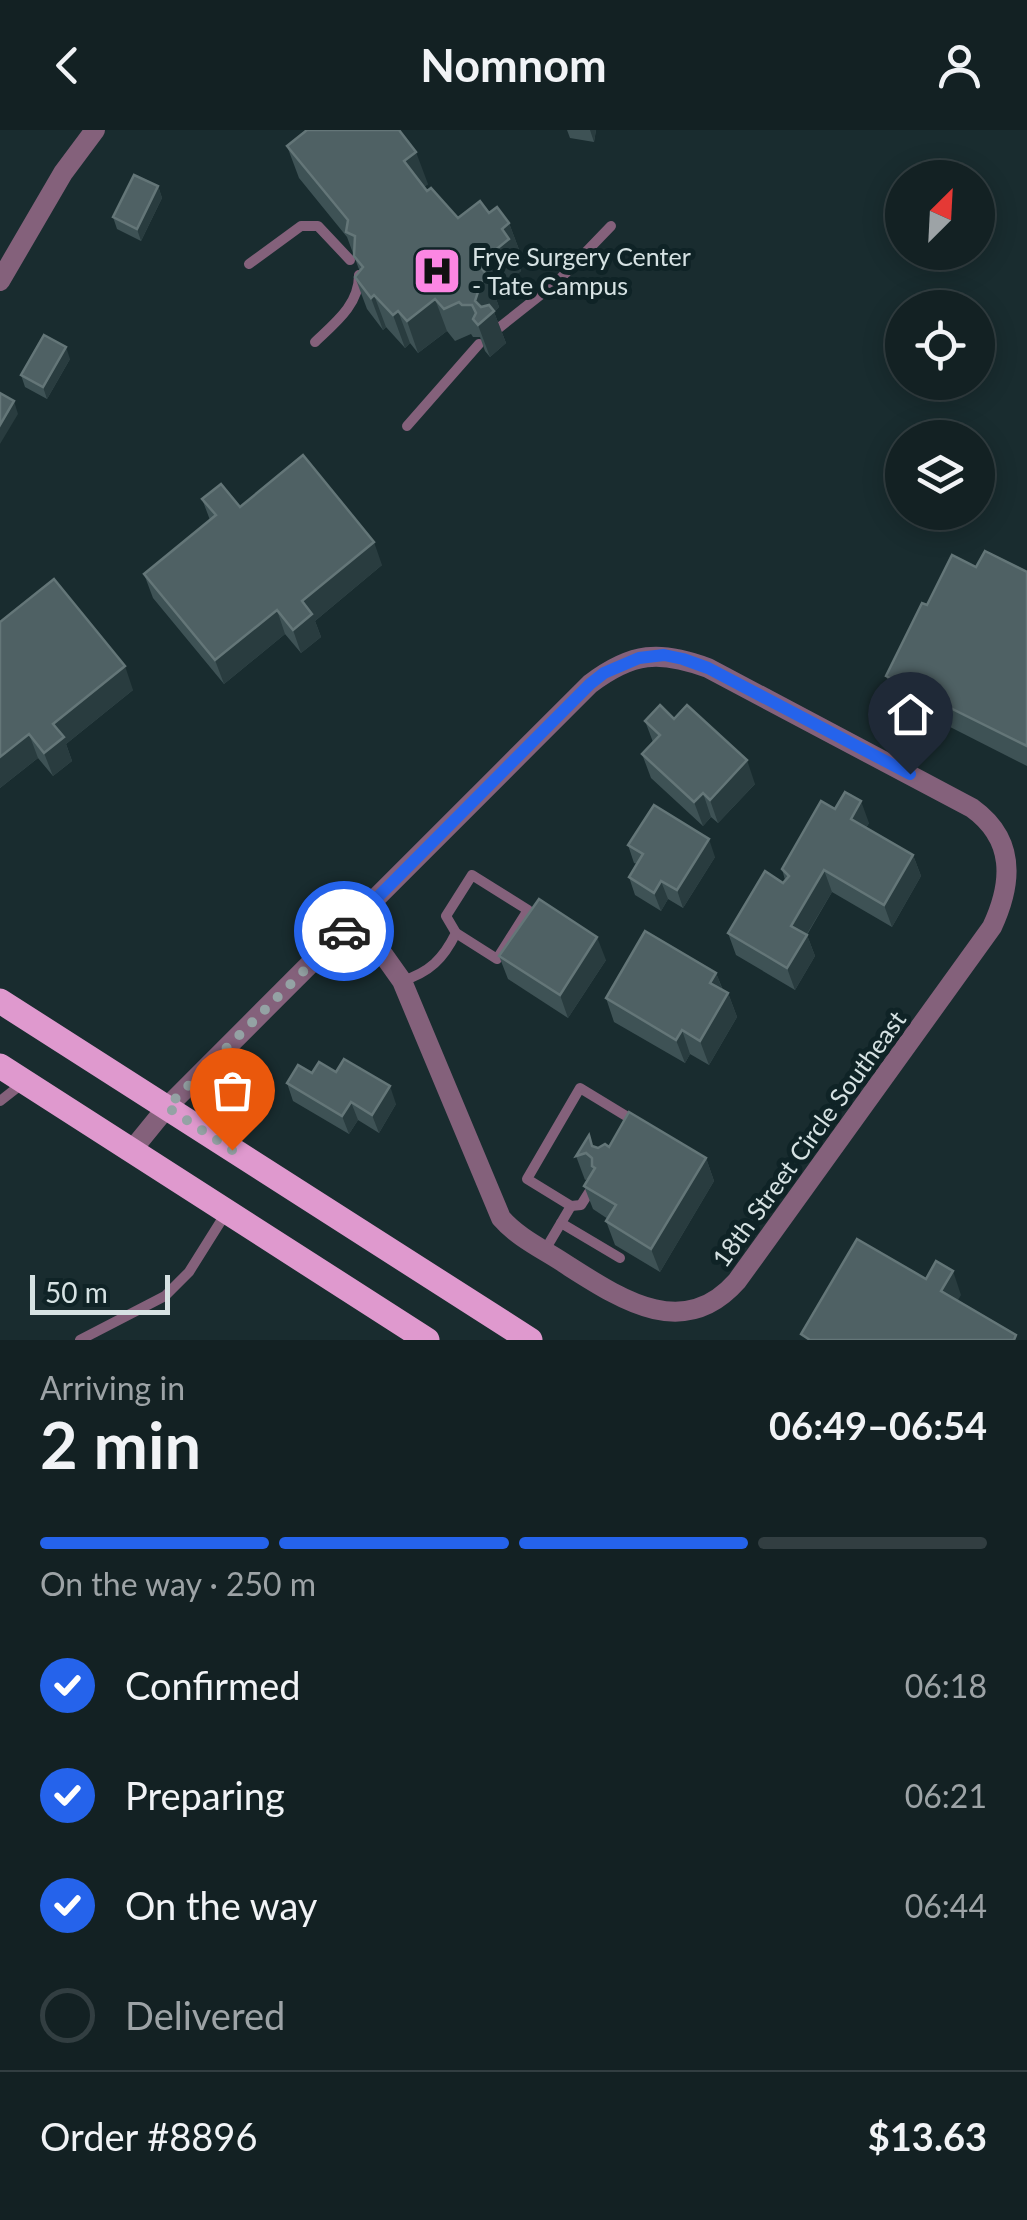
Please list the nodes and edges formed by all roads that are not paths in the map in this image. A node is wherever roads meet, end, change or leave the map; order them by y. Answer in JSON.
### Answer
{"nodes":[{"id":1,"x":95,"y":130,"type":"edge"},
{"id":2,"x":610,"y":226,"type":"dead end"},
{"id":3,"x":6,"y":255,"type":"edge"},
{"id":4,"x":350,"y":260,"type":"edge"},
{"id":5,"x":249,"y":264,"type":"dead end"},
{"id":6,"x":360,"y":272,"type":"edge"},
{"id":7,"x":0,"y":281,"type":"edge"},
{"id":8,"x":495,"y":331,"type":"edge"},
{"id":9,"x":315,"y":342,"type":"dead end"},
{"id":10,"x":479,"y":344,"type":"edge"},
{"id":11,"x":407,"y":426,"type":"dead end"},
{"id":12,"x":348,"y":926,"type":"junction"},
{"id":13,"x":456,"y":932,"type":"junction"},
{"id":14,"x":402,"y":981,"type":"junction"},
{"id":15,"x":0,"y":1001,"type":"edge"},
{"id":16,"x":0,"y":1066,"type":"edge"},
{"id":17,"x":26,"y":1081,"type":"junction"},
{"id":18,"x":0,"y":1101,"type":"edge"},
{"id":19,"x":167,"y":1107,"type":"junction"},
{"id":20,"x":623,"y":1134,"type":"edge"},
{"id":21,"x":132,"y":1150,"type":"junction"},
{"id":22,"x":593,"y":1186,"type":"edge"},
{"id":23,"x":571,"y":1206,"type":"junction"},
{"id":24,"x":227,"y":1211,"type":"junction"},
{"id":25,"x":561,"y":1222,"type":"junction"},
{"id":26,"x":545,"y":1250,"type":"junction"},
{"id":27,"x":620,"y":1258,"type":"dead end"},
{"id":28,"x":80,"y":1340,"type":"edge"},
{"id":29,"x":427,"y":1340,"type":"edge"},
{"id":30,"x":530,"y":1340,"type":"edge"}],
"edges":[{"from":1,"to":3,"type":"street"},
{"from":2,"to":8,"type":"lane"},
{"from":3,"to":7,"type":"street"},
{"from":4,"to":5,"type":"lane"},
{"from":6,"to":9,"type":"lane"},
{"from":10,"to":11,"type":"lane"},
{"from":12,"to":14,"type":"street","name":"18th Street Circle Southeast"},
{"from":12,"to":19,"type":"street"},
{"from":12,"to":26,"type":"street","name":"18th Street Circle Southeast"},
{"from":13,"to":13,"type":"lane"},
{"from":13,"to":14,"type":"lane"},
{"from":14,"to":26,"type":"street","name":"18th Street Circle Southeast"},
{"from":15,"to":19,"type":"main road"},
{"from":16,"to":17,"type":"main road"},
{"from":17,"to":18,"type":"lane"},
{"from":17,"to":21,"type":"main road"},
{"from":19,"to":21,"type":"street"},
{"from":19,"to":30,"type":"main road"},
{"from":20,"to":23,"type":"lane"},
{"from":21,"to":24,"type":"main road"},
{"from":22,"to":23,"type":"lane"},
{"from":23,"to":25,"type":"lane"},
{"from":24,"to":28,"type":"lane"},
{"from":24,"to":29,"type":"main road"},
{"from":25,"to":26,"type":"lane"},
{"from":25,"to":27,"type":"lane"}]}
